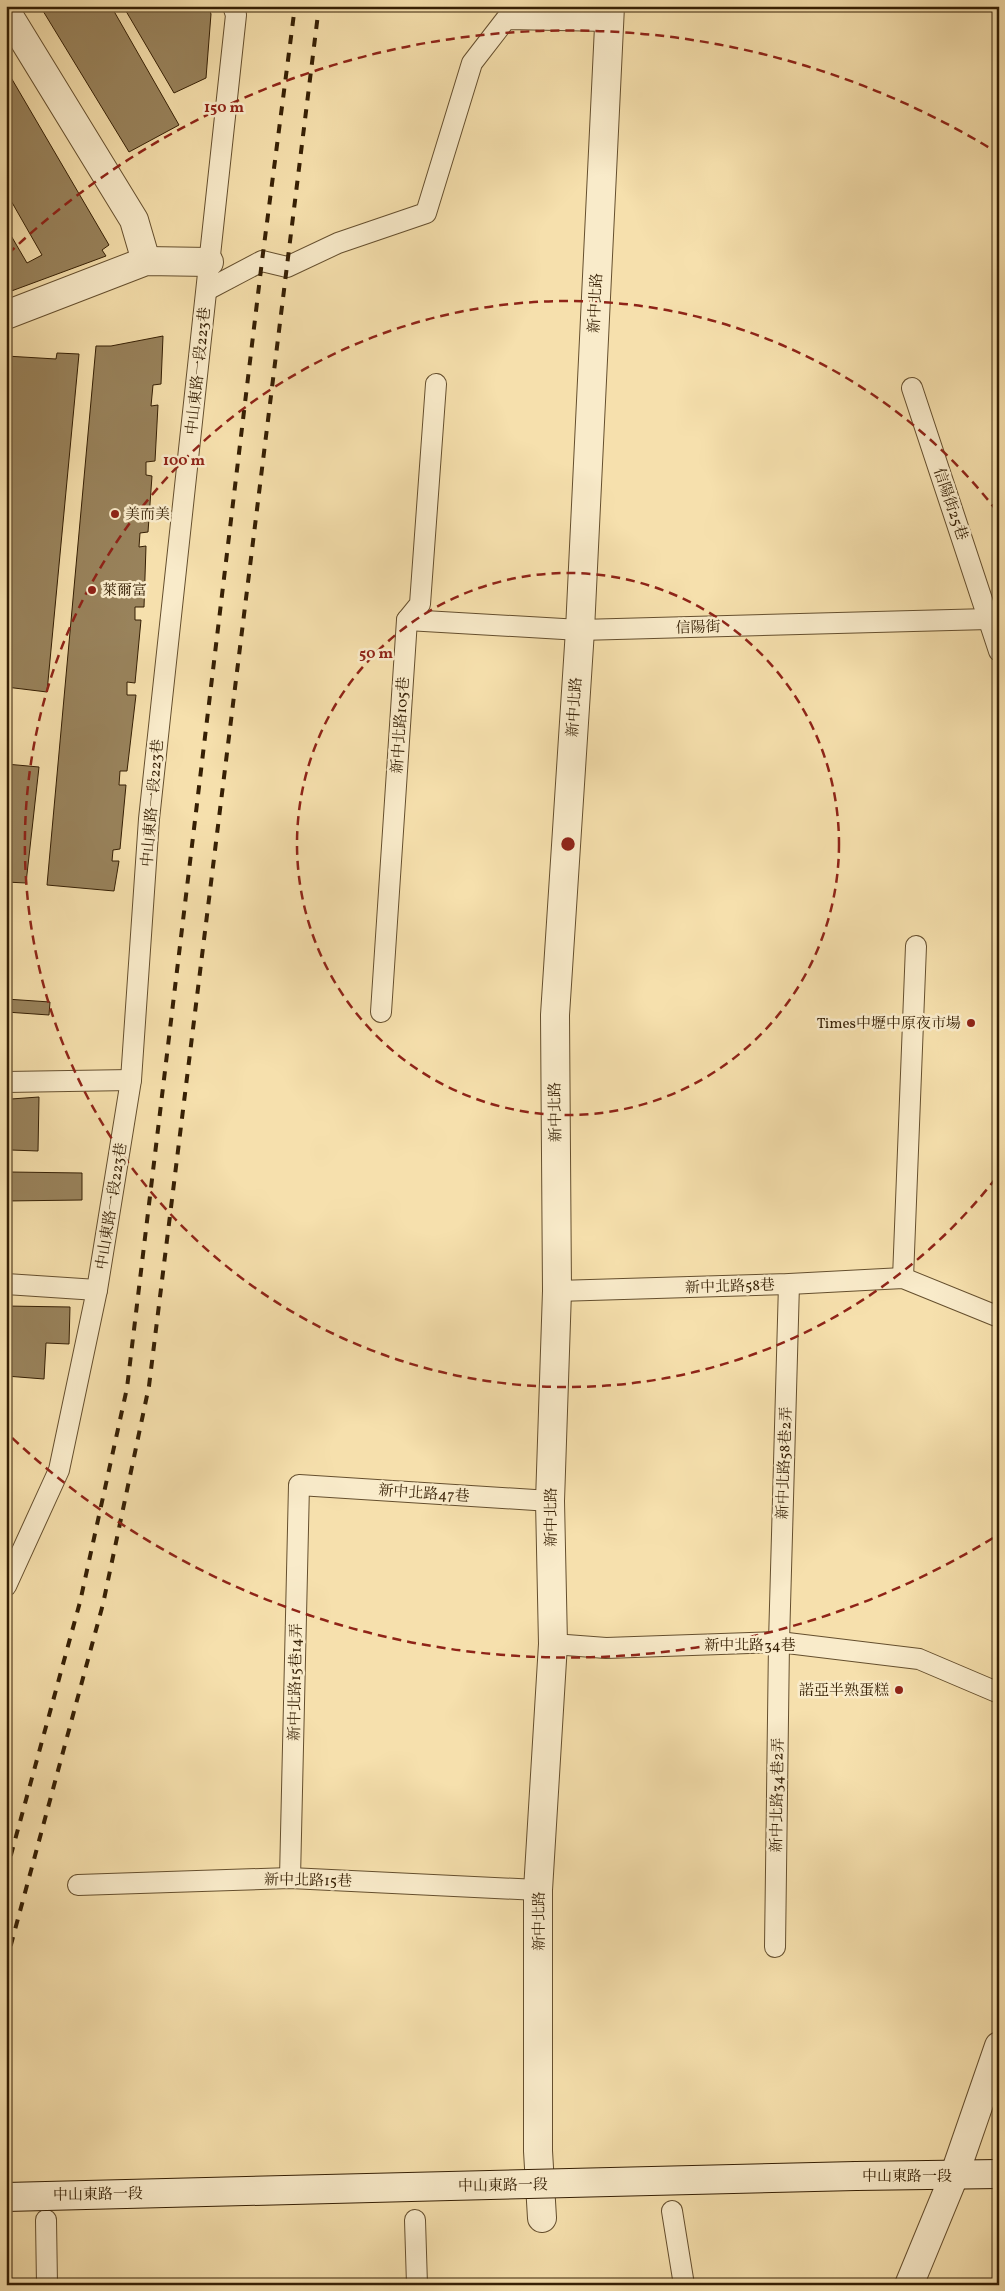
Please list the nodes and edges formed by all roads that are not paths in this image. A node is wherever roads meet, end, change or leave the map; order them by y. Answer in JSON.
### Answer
{"nodes":[{"id":1,"x":233,"y":6,"type":"edge"},
{"id":2,"x":6,"y":11,"type":"edge"},
{"id":3,"x":609,"y":14,"type":"edge"},
{"id":4,"x":146,"y":261,"type":"junction"},
{"id":5,"x":210,"y":262,"type":"junction"},
{"id":6,"x":207,"y":290,"type":"junction"},
{"id":7,"x":6,"y":315,"type":"edge"},
{"id":8,"x":436,"y":384,"type":"dead end"},
{"id":9,"x":912,"y":388,"type":"dead end"},
{"id":10,"x":990,"y":619,"type":"junction"},
{"id":11,"x":407,"y":620,"type":"junction"},
{"id":12,"x":580,"y":630,"type":"junction"},
{"id":13,"x":999,"y":651,"type":"edge"},
{"id":14,"x":916,"y":946,"type":"dead end"},
{"id":15,"x":380,"y":1012,"type":"dead end"},
{"id":16,"x":131,"y":1080,"type":"junction"},
{"id":17,"x":6,"y":1082,"type":"edge"},
{"id":18,"x":903,"y":1278,"type":"junction"},
{"id":19,"x":6,"y":1284,"type":"edge"},
{"id":20,"x":789,"y":1284,"type":"junction"},
{"id":21,"x":97,"y":1290,"type":"junction"},
{"id":22,"x":557,"y":1291,"type":"junction"},
{"id":23,"x":999,"y":1317,"type":"edge"},
{"id":24,"x":299,"y":1485,"type":"joint"},
{"id":25,"x":550,"y":1501,"type":"junction"},
{"id":26,"x":6,"y":1586,"type":"edge"},
{"id":27,"x":779,"y":1642,"type":"junction"},
{"id":28,"x":553,"y":1644,"type":"junction"},
{"id":29,"x":999,"y":1693,"type":"edge"},
{"id":30,"x":290,"y":1878,"type":"junction"},
{"id":31,"x":78,"y":1885,"type":"dead end"},
{"id":32,"x":538,"y":1890,"type":"junction"},
{"id":33,"x":775,"y":1947,"type":"dead end"},
{"id":34,"x":999,"y":2046,"type":"edge"},
{"id":35,"x":999,"y":2174,"type":"edge"},
{"id":36,"x":954,"y":2176,"type":"junction"},
{"id":37,"x":6,"y":2197,"type":"edge"},
{"id":38,"x":672,"y":2212,"type":"dead end"},
{"id":39,"x":542,"y":2218,"type":"dead end"},
{"id":40,"x":46,"y":2220,"type":"dead end"},
{"id":41,"x":416,"y":2220,"type":"dead end"},
{"id":42,"x":47,"y":2285,"type":"edge"},
{"id":43,"x":417,"y":2285,"type":"edge"},
{"id":44,"x":684,"y":2285,"type":"edge"},
{"id":45,"x":909,"y":2285,"type":"edge"}],
"edges":[{"from":1,"to":5,"type":"lane","name":"中山東路一段223巷"},
{"from":2,"to":4,"type":"street"},
{"from":3,"to":6,"type":"lane"},
{"from":3,"to":12,"type":"street","name":"新中北路"},
{"from":4,"to":5,"type":"street"},
{"from":4,"to":7,"type":"street"},
{"from":5,"to":6,"type":"lane","name":"中山東路一段223巷"},
{"from":6,"to":16,"type":"lane","name":"中山東路一段223巷"},
{"from":8,"to":11,"type":"lane","name":"新中北路105巷"},
{"from":9,"to":10,"type":"lane","name":"信陽街25巷"},
{"from":10,"to":12,"type":"lane","name":"信陽街"},
{"from":10,"to":13,"type":"lane","name":"信陽街25巷"},
{"from":11,"to":12,"type":"lane","name":"信陽街"},
{"from":11,"to":15,"type":"lane","name":"新中北路105巷"},
{"from":12,"to":22,"type":"street","name":"新中北路"},
{"from":14,"to":18,"type":"lane"},
{"from":16,"to":17,"type":"lane"},
{"from":16,"to":21,"type":"lane","name":"中山東路一段223巷"},
{"from":18,"to":20,"type":"lane","name":"新中北路58巷"},
{"from":18,"to":23,"type":"lane","name":"新中北路58巷"},
{"from":19,"to":21,"type":"lane"},
{"from":20,"to":22,"type":"lane","name":"新中北路58巷"},
{"from":20,"to":27,"type":"lane","name":"新中北路58巷2弄"},
{"from":21,"to":26,"type":"lane","name":"中山東路一段223巷"},
{"from":22,"to":25,"type":"street","name":"新中北路"},
{"from":24,"to":25,"type":"lane","name":"新中北路47巷"},
{"from":24,"to":30,"type":"lane","name":"新中北路15巷14弄"},
{"from":25,"to":28,"type":"street","name":"新中北路"},
{"from":27,"to":28,"type":"lane","name":"新中北路34巷"},
{"from":27,"to":29,"type":"lane","name":"新中北路34巷"},
{"from":27,"to":33,"type":"lane","name":"新中北路34巷2弄"},
{"from":28,"to":32,"type":"street","name":"新中北路"},
{"from":30,"to":31,"type":"lane","name":"新中北路15巷"},
{"from":30,"to":32,"type":"lane","name":"新中北路15巷"},
{"from":32,"to":39,"type":"street","name":"新中北路"},
{"from":34,"to":36,"type":"street"},
{"from":35,"to":36,"type":"street","name":"中山東路一段"},
{"from":36,"to":37,"type":"street","name":"中山東路一段","bridge":true},
{"from":36,"to":45,"type":"street"},
{"from":38,"to":44,"type":"lane"},
{"from":40,"to":42,"type":"lane"},
{"from":41,"to":43,"type":"lane"}]}
